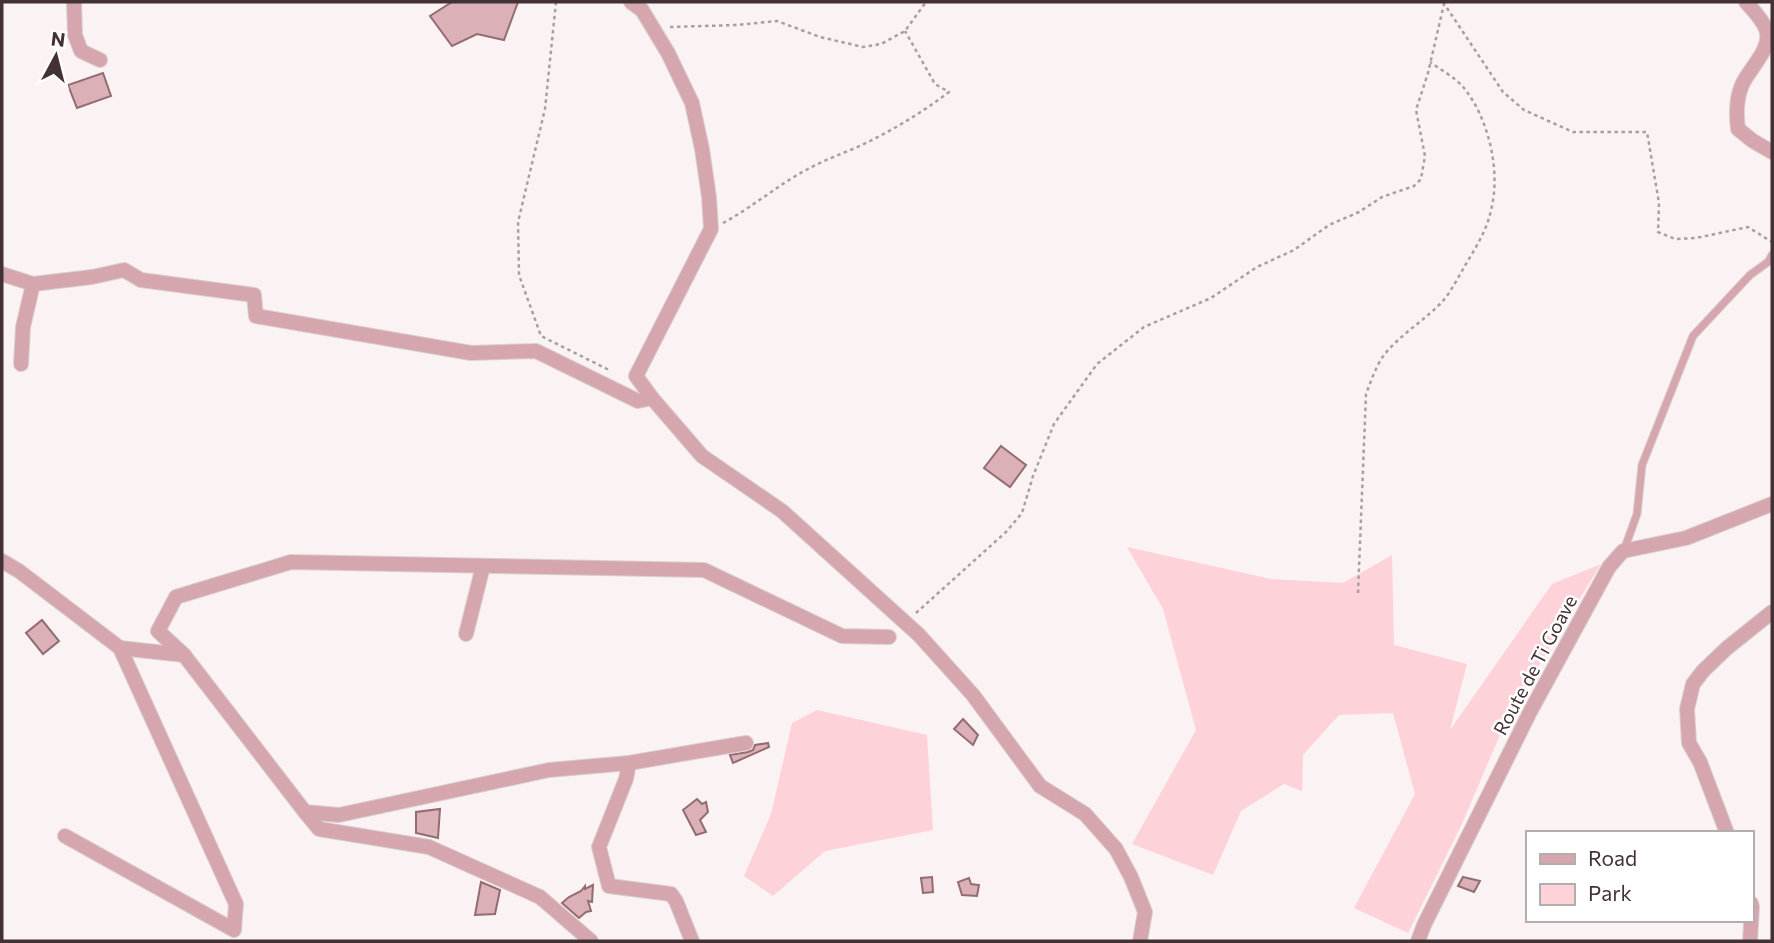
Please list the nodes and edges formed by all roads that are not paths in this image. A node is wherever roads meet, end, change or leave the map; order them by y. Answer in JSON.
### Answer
{"nodes":[{"id":1,"x":74,"y":2,"type":"edge"},
{"id":2,"x":631,"y":2,"type":"edge"},
{"id":3,"x":1746,"y":2,"type":"edge"},
{"id":4,"x":100,"y":60,"type":"dead end"},
{"id":5,"x":1772,"y":152,"type":"edge"},
{"id":6,"x":1772,"y":255,"type":"edge"},
{"id":7,"x":2,"y":274,"type":"edge"},
{"id":8,"x":33,"y":284,"type":"junction"},
{"id":9,"x":21,"y":364,"type":"dead end"},
{"id":10,"x":652,"y":398,"type":"junction"},
{"id":11,"x":1772,"y":504,"type":"edge"},
{"id":12,"x":1623,"y":551,"type":"junction"},
{"id":13,"x":2,"y":561,"type":"edge"},
{"id":14,"x":483,"y":566,"type":"junction"},
{"id":15,"x":1772,"y":612,"type":"edge"},
{"id":16,"x":466,"y":634,"type":"dead end"},
{"id":17,"x":889,"y":636,"type":"dead end"},
{"id":18,"x":120,"y":648,"type":"junction"},
{"id":19,"x":184,"y":655,"type":"junction"},
{"id":20,"x":746,"y":743,"type":"dead end"},
{"id":21,"x":629,"y":763,"type":"junction"},
{"id":22,"x":305,"y":812,"type":"junction"},
{"id":23,"x":1726,"y":831,"type":"edge"},
{"id":24,"x":65,"y":836,"type":"dead end"},
{"id":25,"x":1751,"y":922,"type":"edge"},
{"id":26,"x":591,"y":941,"type":"edge"},
{"id":27,"x":692,"y":941,"type":"edge"},
{"id":28,"x":1140,"y":941,"type":"edge"},
{"id":29,"x":1418,"y":941,"type":"edge"},
{"id":30,"x":1750,"y":941,"type":"edge"}],
"edges":[{"from":1,"to":4,"type":"street"},
{"from":2,"to":10,"type":"street"},
{"from":3,"to":5,"type":"street"},
{"from":6,"to":12,"type":"lane"},
{"from":7,"to":8,"type":"street"},
{"from":8,"to":9,"type":"street"},
{"from":8,"to":10,"type":"street"},
{"from":10,"to":28,"type":"street"},
{"from":11,"to":12,"type":"street"},
{"from":12,"to":29,"type":"street","name":"Route de Ti Goave"},
{"from":13,"to":18,"type":"street"},
{"from":14,"to":16,"type":"street"},
{"from":14,"to":17,"type":"street"},
{"from":14,"to":19,"type":"street"},
{"from":15,"to":23,"type":"street"},
{"from":18,"to":19,"type":"street"},
{"from":18,"to":24,"type":"street"},
{"from":19,"to":22,"type":"street"},
{"from":20,"to":21,"type":"street"},
{"from":21,"to":22,"type":"street"},
{"from":21,"to":27,"type":"street"},
{"from":22,"to":26,"type":"street"},
{"from":25,"to":30,"type":"street"}]}
